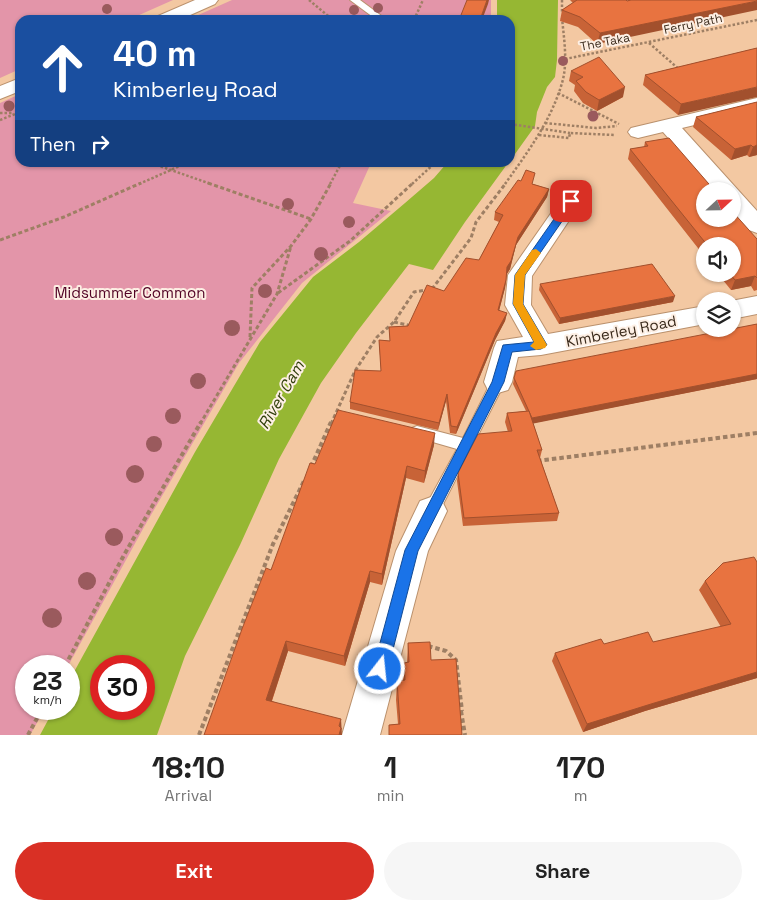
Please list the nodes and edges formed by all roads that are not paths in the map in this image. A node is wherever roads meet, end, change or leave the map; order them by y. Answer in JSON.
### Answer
{"nodes":[{"id":1,"x":209,"y":0,"type":"edge"},
{"id":2,"x":354,"y":0,"type":"edge"},
{"id":3,"x":175,"y":15,"type":"edge"},
{"id":4,"x":376,"y":15,"type":"edge"},
{"id":5,"x":15,"y":86,"type":"edge"},
{"id":6,"x":0,"y":93,"type":"edge"},
{"id":7,"x":757,"y":104,"type":"edge"},
{"id":8,"x":668,"y":125,"type":"junction"},
{"id":9,"x":638,"y":132,"type":"road end"},
{"id":10,"x":719,"y":182,"type":"edge"},
{"id":11,"x":571,"y":201,"type":"dead end"},
{"id":12,"x":741,"y":207,"type":"edge"},
{"id":13,"x":757,"y":225,"type":"edge"},
{"id":14,"x":757,"y":305,"type":"edge"},
{"id":15,"x":741,"y":308,"type":"edge"},
{"id":16,"x":696,"y":317,"type":"edge"},
{"id":17,"x":541,"y":345,"type":"junction"},
{"id":18,"x":498,"y":382,"type":"joint"},
{"id":19,"x":400,"y":429,"type":"edge"},
{"id":20,"x":468,"y":445,"type":"junction"},
{"id":21,"x":431,"y":511,"type":"joint"},
{"id":22,"x":361,"y":735,"type":"edge"}],
"edges":[{"from":1,"to":3,"type":"street"},
{"from":2,"to":4,"type":"lane"},
{"from":5,"to":6,"type":"street"},
{"from":7,"to":8,"type":"street"},
{"from":8,"to":9,"type":"street"},
{"from":8,"to":10,"type":"street"},
{"from":11,"to":17,"type":"street"},
{"from":12,"to":13,"type":"street"},
{"from":14,"to":15,"type":"street"},
{"from":16,"to":17,"type":"street","name":"Kimberley Road"},
{"from":17,"to":18,"type":"street","name":"Kimberley Road"},
{"from":18,"to":20,"type":"lane","name":"Kimberley Road"},
{"from":19,"to":20,"type":"lane"},
{"from":20,"to":21,"type":"lane","name":"Kimberley Road"},
{"from":21,"to":22,"type":"street"}]}
